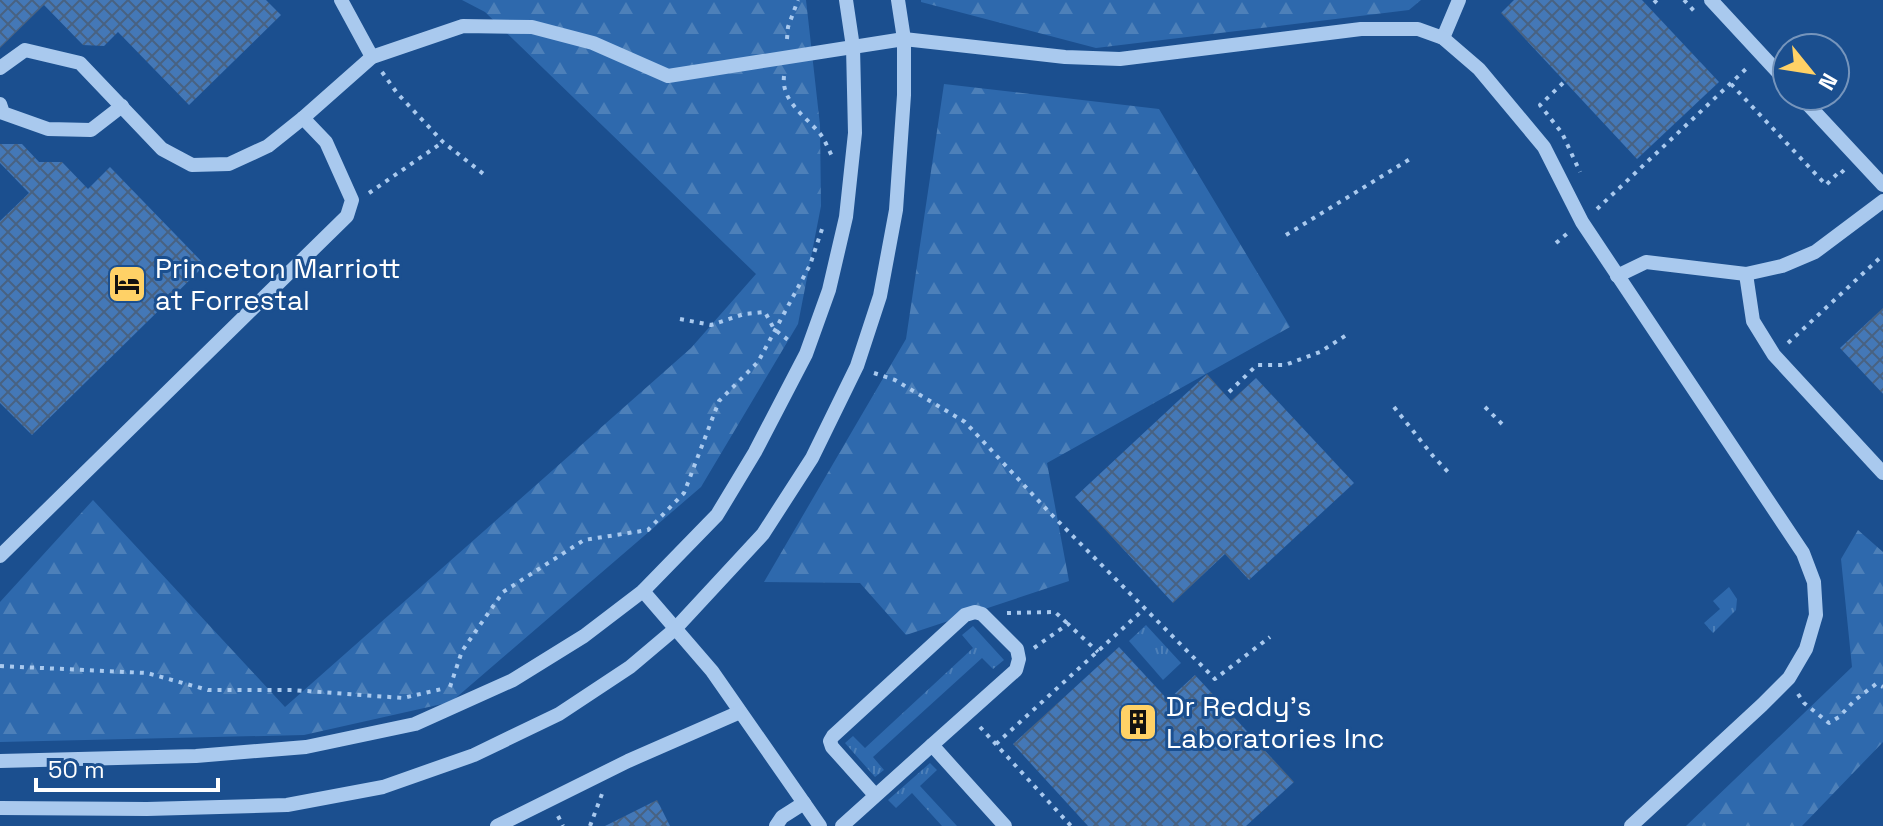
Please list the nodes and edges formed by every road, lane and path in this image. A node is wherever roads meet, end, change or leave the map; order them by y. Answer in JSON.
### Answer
{"nodes":[{"id":1,"x":341,"y":0,"type":"edge"},
{"id":2,"x":798,"y":0,"type":"edge"},
{"id":3,"x":846,"y":0,"type":"edge"},
{"id":4,"x":898,"y":0,"type":"edge"},
{"id":5,"x":1459,"y":0,"type":"edge"},
{"id":6,"x":1684,"y":0,"type":"edge"},
{"id":7,"x":1711,"y":0,"type":"edge"},
{"id":8,"x":1695,"y":11,"type":"dead end"},
{"id":9,"x":1443,"y":38,"type":"junction"},
{"id":10,"x":904,"y":39,"type":"junction"},
{"id":11,"x":853,"y":47,"type":"junction"},
{"id":12,"x":372,"y":57,"type":"junction"},
{"id":13,"x":785,"y":58,"type":"junction"},
{"id":14,"x":1771,"y":65,"type":"edge"},
{"id":15,"x":0,"y":68,"type":"edge"},
{"id":16,"x":1748,"y":68,"type":"dead end"},
{"id":17,"x":1563,"y":83,"type":"dead end"},
{"id":18,"x":1731,"y":84,"type":"junction"},
{"id":19,"x":0,"y":104,"type":"edge"},
{"id":20,"x":122,"y":106,"type":"junction"},
{"id":21,"x":1815,"y":112,"type":"edge"},
{"id":22,"x":303,"y":118,"type":"junction"},
{"id":23,"x":443,"y":142,"type":"junction"},
{"id":24,"x":1410,"y":159,"type":"dead end"},
{"id":25,"x":834,"y":160,"type":"dead end"},
{"id":26,"x":486,"y":176,"type":"dead end"},
{"id":27,"x":1848,"y":177,"type":"dead end"},
{"id":28,"x":1582,"y":179,"type":"dead end"},
{"id":29,"x":1883,"y":185,"type":"edge"},
{"id":30,"x":376,"y":189,"type":"dead end"},
{"id":31,"x":1591,"y":200,"type":"dead end"},
{"id":32,"x":1883,"y":201,"type":"edge"},
{"id":33,"x":822,"y":227,"type":"dead end"},
{"id":34,"x":1286,"y":235,"type":"dead end"},
{"id":35,"x":1883,"y":255,"type":"edge"},
{"id":36,"x":1746,"y":274,"type":"junction"},
{"id":37,"x":1617,"y":276,"type":"junction"},
{"id":38,"x":680,"y":319,"type":"dead end"},
{"id":39,"x":774,"y":329,"type":"junction"},
{"id":40,"x":1348,"y":334,"type":"dead end"},
{"id":41,"x":806,"y":354,"type":"junction"},
{"id":42,"x":1774,"y":355,"type":"junction"},
{"id":43,"x":857,"y":366,"type":"junction"},
{"id":44,"x":1229,"y":392,"type":"dead end"},
{"id":45,"x":1394,"y":407,"type":"dead end"},
{"id":46,"x":1485,"y":407,"type":"dead end"},
{"id":47,"x":1503,"y":425,"type":"dead end"},
{"id":48,"x":1449,"y":473,"type":"dead end"},
{"id":49,"x":1883,"y":473,"type":"edge"},
{"id":50,"x":0,"y":556,"type":"edge"},
{"id":51,"x":643,"y":591,"type":"junction"},
{"id":52,"x":1144,"y":609,"type":"junction"},
{"id":53,"x":982,"y":614,"type":"junction"},
{"id":54,"x":1068,"y":624,"type":"junction"},
{"id":55,"x":675,"y":629,"type":"junction"},
{"id":56,"x":1270,"y":637,"type":"dead end"},
{"id":57,"x":1098,"y":652,"type":"junction"},
{"id":58,"x":1019,"y":659,"type":"junction"},
{"id":59,"x":0,"y":666,"type":"edge"},
{"id":60,"x":1789,"y":678,"type":"junction"},
{"id":61,"x":1883,"y":687,"type":"edge"},
{"id":62,"x":740,"y":712,"type":"junction"},
{"id":63,"x":968,"y":713,"type":"junction"},
{"id":64,"x":996,"y":744,"type":"junction"},
{"id":65,"x":932,"y":745,"type":"junction"},
{"id":66,"x":0,"y":761,"type":"edge"},
{"id":67,"x":606,"y":784,"type":"dead end"},
{"id":68,"x":875,"y":795,"type":"junction"},
{"id":69,"x":804,"y":803,"type":"junction"},
{"id":70,"x":0,"y":808,"type":"edge"},
{"id":71,"x":497,"y":826,"type":"edge"},
{"id":72,"x":590,"y":826,"type":"edge"},
{"id":73,"x":776,"y":826,"type":"edge"},
{"id":74,"x":820,"y":826,"type":"edge"},
{"id":75,"x":842,"y":826,"type":"edge"},
{"id":76,"x":1005,"y":826,"type":"edge"},
{"id":77,"x":1071,"y":826,"type":"edge"},
{"id":78,"x":1631,"y":826,"type":"edge"}],
"edges":[{"from":1,"to":12,"type":"street"},
{"from":2,"to":13,"type":"path"},
{"from":3,"to":11,"type":"street"},
{"from":4,"to":10,"type":"street"},
{"from":5,"to":9,"type":"street"},
{"from":6,"to":8,"type":"path"},
{"from":7,"to":14,"type":"street"},
{"from":9,"to":10,"type":"street"},
{"from":9,"to":37,"type":"street"},
{"from":10,"to":11,"type":"street"},
{"from":10,"to":43,"type":"street"},
{"from":11,"to":13,"type":"street"},
{"from":11,"to":41,"type":"street"},
{"from":12,"to":13,"type":"street"},
{"from":12,"to":22,"type":"street"},
{"from":12,"to":23,"type":"path"},
{"from":13,"to":25,"type":"path"},
{"from":15,"to":20,"type":"street"},
{"from":16,"to":18,"type":"path"},
{"from":17,"to":28,"type":"path"},
{"from":18,"to":27,"type":"path"},
{"from":18,"to":31,"type":"path"},
{"from":19,"to":20,"type":"street"},
{"from":20,"to":22,"type":"street"},
{"from":21,"to":29,"type":"street"},
{"from":22,"to":50,"type":"street"},
{"from":23,"to":26,"type":"path"},
{"from":23,"to":30,"type":"path"},
{"from":24,"to":34,"type":"path"},
{"from":32,"to":36,"type":"street"},
{"from":33,"to":39,"type":"path"},
{"from":35,"to":42,"type":"path"},
{"from":36,"to":37,"type":"street"},
{"from":36,"to":42,"type":"street"},
{"from":37,"to":60,"type":"street"},
{"from":38,"to":39,"type":"path"},
{"from":39,"to":41,"type":"path"},
{"from":39,"to":59,"type":"path"},
{"from":40,"to":44,"type":"path"},
{"from":41,"to":51,"type":"street"},
{"from":42,"to":49,"type":"street"},
{"from":43,"to":52,"type":"path"},
{"from":43,"to":55,"type":"street"},
{"from":45,"to":48,"type":"path"},
{"from":46,"to":47,"type":"path"},
{"from":51,"to":55,"type":"street"},
{"from":51,"to":66,"type":"street"},
{"from":52,"to":56,"type":"path"},
{"from":52,"to":57,"type":"path"},
{"from":53,"to":54,"type":"path"},
{"from":53,"to":58,"type":"street"},
{"from":53,"to":68,"type":"street"},
{"from":54,"to":57,"type":"path"},
{"from":54,"to":58,"type":"path"},
{"from":55,"to":62,"type":"street"},
{"from":55,"to":70,"type":"street"},
{"from":57,"to":64,"type":"path"},
{"from":58,"to":63,"type":"street"},
{"from":60,"to":61,"type":"path"},
{"from":60,"to":78,"type":"street"},
{"from":62,"to":69,"type":"street"},
{"from":62,"to":71,"type":"street"},
{"from":63,"to":64,"type":"path"},
{"from":63,"to":65,"type":"street"},
{"from":64,"to":77,"type":"path"},
{"from":65,"to":68,"type":"street"},
{"from":65,"to":76,"type":"street"},
{"from":67,"to":72,"type":"path"},
{"from":68,"to":75,"type":"street"},
{"from":69,"to":73,"type":"street"},
{"from":69,"to":74,"type":"street"}]}
